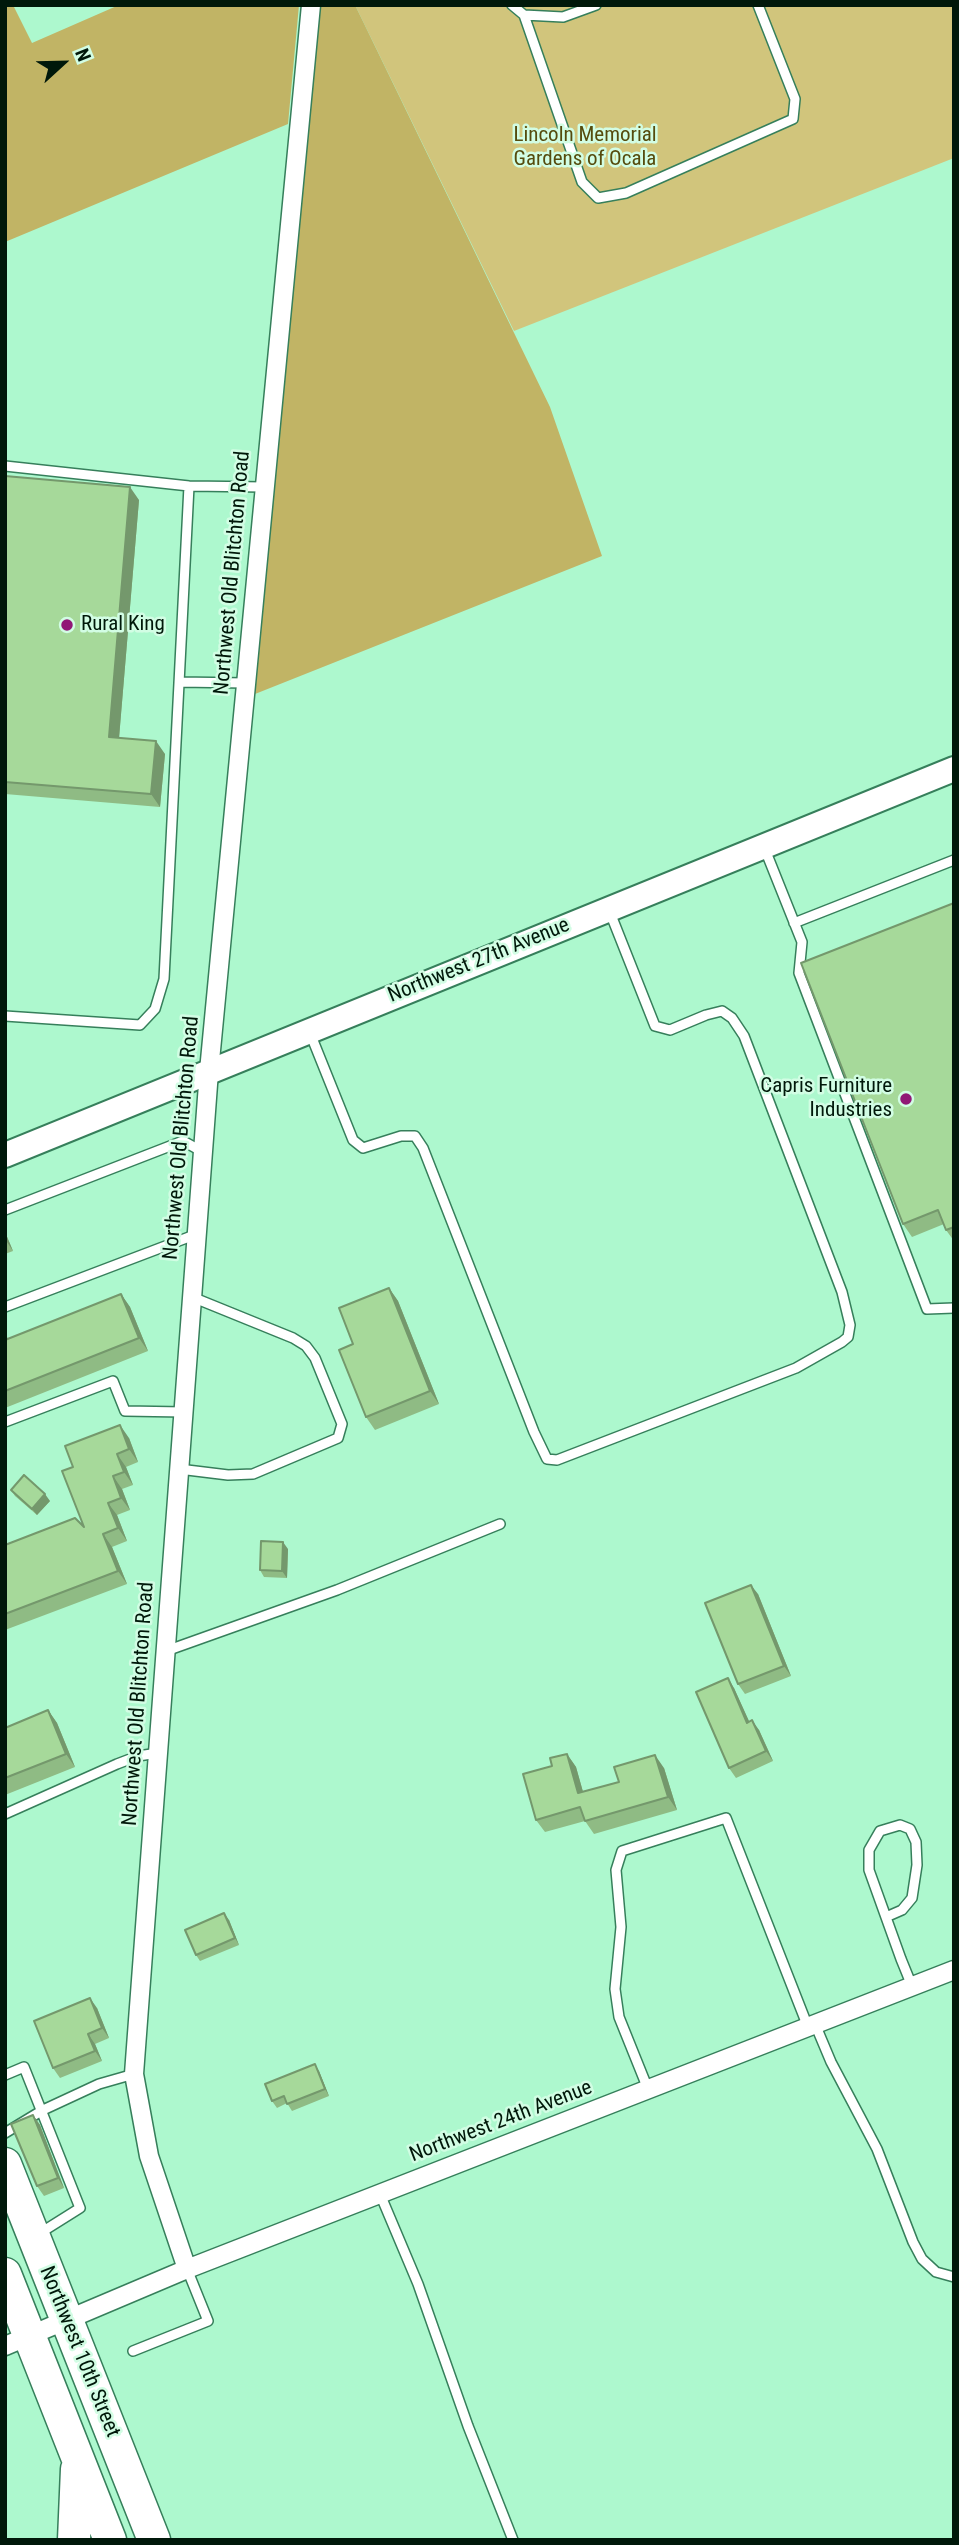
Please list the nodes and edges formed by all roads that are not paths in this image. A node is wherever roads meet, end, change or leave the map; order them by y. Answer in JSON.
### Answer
{"nodes":[{"id":1,"x":311,"y":5,"type":"edge"},
{"id":2,"x":512,"y":5,"type":"edge"},
{"id":3,"x":596,"y":5,"type":"edge"},
{"id":4,"x":758,"y":5,"type":"edge"},
{"id":5,"x":524,"y":15,"type":"junction"},
{"id":6,"x":5,"y":466,"type":"edge"},
{"id":7,"x":190,"y":486,"type":"junction"},
{"id":8,"x":264,"y":487,"type":"junction"},
{"id":9,"x":179,"y":682,"type":"junction"},
{"id":10,"x":246,"y":683,"type":"junction"},
{"id":11,"x":953,"y":773,"type":"edge"},
{"id":12,"x":763,"y":846,"type":"junction"},
{"id":13,"x":954,"y":860,"type":"edge"},
{"id":14,"x":608,"y":909,"type":"junction"},
{"id":15,"x":794,"y":922,"type":"junction"},
{"id":16,"x":5,"y":1016,"type":"edge"},
{"id":17,"x":308,"y":1030,"type":"junction"},
{"id":18,"x":209,"y":1071,"type":"junction"},
{"id":19,"x":203,"y":1152,"type":"junction"},
{"id":20,"x":5,"y":1154,"type":"edge"},
{"id":21,"x":5,"y":1210,"type":"edge"},
{"id":22,"x":197,"y":1234,"type":"junction"},
{"id":23,"x":192,"y":1297,"type":"junction"},
{"id":24,"x":5,"y":1307,"type":"edge"},
{"id":25,"x":954,"y":1308,"type":"edge"},
{"id":26,"x":184,"y":1412,"type":"junction"},
{"id":27,"x":5,"y":1422,"type":"edge"},
{"id":28,"x":179,"y":1469,"type":"junction"},
{"id":29,"x":500,"y":1524,"type":"dead end"},
{"id":30,"x":166,"y":1651,"type":"junction"},
{"id":31,"x":158,"y":1753,"type":"junction"},
{"id":32,"x":5,"y":1814,"type":"edge"},
{"id":33,"x":886,"y":1917,"type":"junction"},
{"id":34,"x":954,"y":1970,"type":"edge"},
{"id":35,"x":912,"y":1986,"type":"junction"},
{"id":36,"x":811,"y":2026,"type":"junction"},
{"id":37,"x":134,"y":2074,"type":"junction"},
{"id":38,"x":5,"y":2075,"type":"edge"},
{"id":39,"x":648,"y":2090,"type":"junction"},
{"id":40,"x":43,"y":2110,"type":"junction"},
{"id":41,"x":5,"y":2133,"type":"edge"},
{"id":42,"x":5,"y":2164,"type":"edge"},
{"id":43,"x":380,"y":2194,"type":"junction"},
{"id":44,"x":34,"y":2237,"type":"junction"},
{"id":45,"x":187,"y":2269,"type":"junction"},
{"id":46,"x":5,"y":2274,"type":"edge"},
{"id":47,"x":954,"y":2277,"type":"edge"},
{"id":48,"x":66,"y":2320,"type":"junction"},
{"id":49,"x":17,"y":2341,"type":"edge"},
{"id":50,"x":133,"y":2351,"type":"dead end"},
{"id":51,"x":77,"y":2457,"type":"junction"},
{"id":52,"x":74,"y":2540,"type":"edge"},
{"id":53,"x":110,"y":2540,"type":"edge"},
{"id":54,"x":154,"y":2540,"type":"edge"},
{"id":55,"x":513,"y":2540,"type":"edge"}],
"edges":[{"from":1,"to":8,"type":"street","name":"Northwest Old Blitchton Road"},
{"from":2,"to":5,"type":"lane"},
{"from":3,"to":5,"type":"lane"},
{"from":4,"to":5,"type":"lane"},
{"from":6,"to":7,"type":"lane"},
{"from":7,"to":8,"type":"lane"},
{"from":7,"to":9,"type":"lane"},
{"from":8,"to":10,"type":"street","name":"Northwest Old Blitchton Road"},
{"from":9,"to":10,"type":"lane"},
{"from":9,"to":16,"type":"lane"},
{"from":10,"to":18,"type":"street","name":"Northwest Old Blitchton Road"},
{"from":11,"to":12,"type":"street","name":"Northwest 27th Avenue"},
{"from":12,"to":14,"type":"street","name":"Northwest 27th Avenue"},
{"from":12,"to":15,"type":"lane"},
{"from":13,"to":15,"type":"lane"},
{"from":14,"to":17,"type":"street","name":"Northwest 27th Avenue"},
{"from":14,"to":17,"type":"lane"},
{"from":15,"to":25,"type":"lane"},
{"from":17,"to":18,"type":"street","name":"Northwest 27th Avenue"},
{"from":18,"to":19,"type":"street","name":"Northwest Old Blitchton Road"},
{"from":18,"to":20,"type":"street","name":"Northwest 27th Avenue"},
{"from":19,"to":21,"type":"lane"},
{"from":19,"to":22,"type":"street","name":"Northwest Old Blitchton Road"},
{"from":22,"to":23,"type":"street","name":"Northwest Old Blitchton Road"},
{"from":22,"to":24,"type":"lane"},
{"from":23,"to":26,"type":"street","name":"Northwest Old Blitchton Road"},
{"from":23,"to":28,"type":"lane"},
{"from":26,"to":27,"type":"lane"},
{"from":26,"to":28,"type":"street","name":"Northwest Old Blitchton Road"},
{"from":28,"to":30,"type":"street","name":"Northwest Old Blitchton Road"},
{"from":29,"to":30,"type":"lane"},
{"from":30,"to":31,"type":"street","name":"Northwest Old Blitchton Road"},
{"from":31,"to":32,"type":"lane"},
{"from":31,"to":37,"type":"street","name":"Northwest Old Blitchton Road"},
{"from":33,"to":33,"type":"lane"},
{"from":33,"to":35,"type":"lane"},
{"from":34,"to":35,"type":"street","name":"Northwest 24th Avenue"},
{"from":35,"to":36,"type":"street","name":"Northwest 24th Avenue"},
{"from":36,"to":39,"type":"street","name":"Northwest 24th Avenue"},
{"from":36,"to":39,"type":"lane"},
{"from":36,"to":47,"type":"lane"},
{"from":37,"to":40,"type":"lane"},
{"from":37,"to":45,"type":"street","name":"Northwest Old Blitchton Road"},
{"from":38,"to":40,"type":"lane"},
{"from":39,"to":43,"type":"street","name":"Northwest 24th Avenue"},
{"from":40,"to":41,"type":"lane"},
{"from":40,"to":44,"type":"lane"},
{"from":42,"to":44,"type":"highway","name":"Northwest 10th Street"},
{"from":43,"to":45,"type":"street","name":"Northwest 24th Avenue"},
{"from":43,"to":55,"type":"lane"},
{"from":44,"to":48,"type":"highway","name":"Northwest 10th Street"},
{"from":45,"to":48,"type":"street","name":"Northwest 24th Avenue"},
{"from":45,"to":50,"type":"lane"},
{"from":46,"to":49,"type":"highway","name":"Northwest 10th Street"},
{"from":48,"to":49,"type":"street","name":"Northwest 24th Avenue"},
{"from":48,"to":54,"type":"highway","name":"Northwest 10th Street"},
{"from":49,"to":51,"type":"highway","name":"Northwest 10th Street"},
{"from":51,"to":52,"type":"highway"},
{"from":51,"to":53,"type":"highway","name":"Northwest 10th Street"}]}
